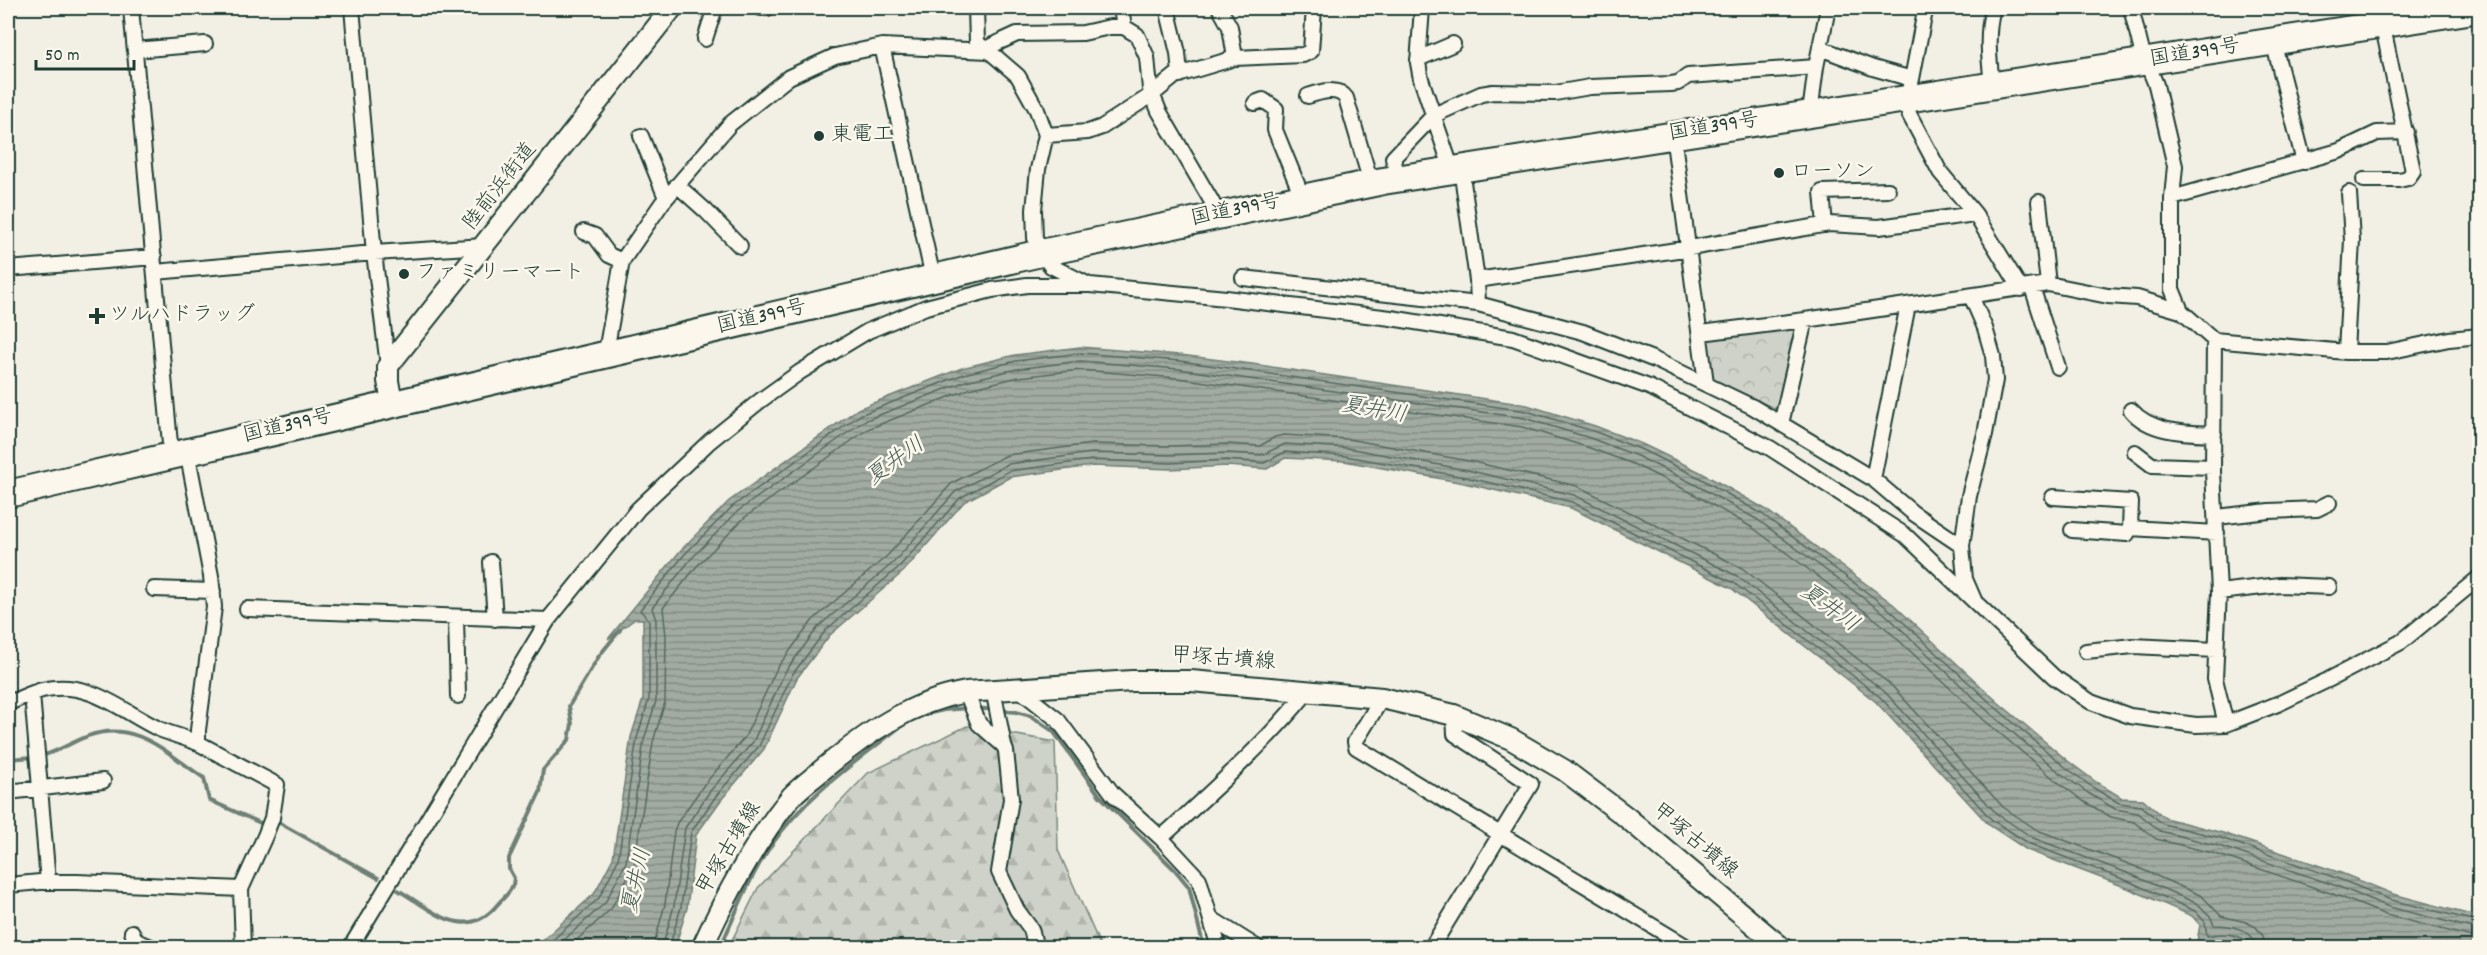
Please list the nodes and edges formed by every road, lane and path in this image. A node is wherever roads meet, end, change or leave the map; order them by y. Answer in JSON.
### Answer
{"nodes":[{"id":1,"x":131,"y":8,"type":"edge"},
{"id":2,"x":352,"y":8,"type":"edge"},
{"id":3,"x":672,"y":8,"type":"edge"},
{"id":4,"x":714,"y":8,"type":"edge"},
{"id":5,"x":761,"y":8,"type":"edge"},
{"id":6,"x":768,"y":8,"type":"edge"},
{"id":7,"x":976,"y":8,"type":"edge"},
{"id":8,"x":1121,"y":8,"type":"edge"},
{"id":9,"x":1167,"y":8,"type":"edge"},
{"id":10,"x":1314,"y":8,"type":"edge"},
{"id":11,"x":1422,"y":8,"type":"edge"},
{"id":12,"x":1828,"y":8,"type":"edge"},
{"id":13,"x":1993,"y":8,"type":"edge"},
{"id":14,"x":2131,"y":8,"type":"edge"},
{"id":15,"x":1220,"y":9,"type":"dead end"},
{"id":16,"x":2480,"y":9,"type":"edge"},
{"id":17,"x":1925,"y":12,"type":"dead end"},
{"id":18,"x":2381,"y":16,"type":"edge"},
{"id":19,"x":1124,"y":27,"type":"junction"},
{"id":20,"x":705,"y":39,"type":"dead end"},
{"id":21,"x":2273,"y":41,"type":"junction"},
{"id":22,"x":205,"y":44,"type":"dead end"},
{"id":23,"x":1453,"y":44,"type":"dead end"},
{"id":24,"x":882,"y":46,"type":"junction"},
{"id":25,"x":1820,"y":48,"type":"junction"},
{"id":26,"x":135,"y":50,"type":"junction"},
{"id":27,"x":989,"y":51,"type":"junction"},
{"id":28,"x":1235,"y":58,"type":"junction"},
{"id":29,"x":1418,"y":58,"type":"junction"},
{"id":30,"x":2148,"y":61,"type":"junction"},
{"id":31,"x":1816,"y":67,"type":"junction"},
{"id":32,"x":1180,"y":75,"type":"junction"},
{"id":33,"x":1992,"y":84,"type":"junction"},
{"id":34,"x":1910,"y":88,"type":"junction"},
{"id":35,"x":1153,"y":94,"type":"junction"},
{"id":36,"x":1308,"y":96,"type":"dead end"},
{"id":37,"x":1255,"y":103,"type":"dead end"},
{"id":38,"x":1810,"y":113,"type":"junction"},
{"id":39,"x":1434,"y":115,"type":"junction"},
{"id":40,"x":2406,"y":132,"type":"junction"},
{"id":41,"x":1673,"y":134,"type":"junction"},
{"id":42,"x":1046,"y":135,"type":"junction"},
{"id":43,"x":641,"y":136,"type":"dead end"},
{"id":44,"x":2304,"y":162,"type":"junction"},
{"id":45,"x":1457,"y":169,"type":"junction"},
{"id":46,"x":1398,"y":178,"type":"junction"},
{"id":47,"x":2364,"y":180,"type":"dead end"},
{"id":48,"x":1371,"y":183,"type":"junction"},
{"id":49,"x":677,"y":185,"type":"junction"},
{"id":50,"x":1888,"y":190,"type":"dead end"},
{"id":51,"x":2349,"y":193,"type":"dead end"},
{"id":52,"x":1302,"y":196,"type":"junction"},
{"id":53,"x":666,"y":198,"type":"junction"},
{"id":54,"x":2172,"y":198,"type":"junction"},
{"id":55,"x":2039,"y":202,"type":"dead end"},
{"id":56,"x":1974,"y":214,"type":"junction"},
{"id":57,"x":1217,"y":215,"type":"junction"},
{"id":58,"x":1825,"y":225,"type":"junction"},
{"id":59,"x":584,"y":232,"type":"dead end"},
{"id":60,"x":485,"y":246,"type":"junction"},
{"id":61,"x":740,"y":246,"type":"dead end"},
{"id":62,"x":1689,"y":248,"type":"junction"},
{"id":63,"x":374,"y":253,"type":"junction"},
{"id":64,"x":1041,"y":253,"type":"junction"},
{"id":65,"x":154,"y":257,"type":"junction"},
{"id":66,"x":622,"y":261,"type":"junction"},
{"id":67,"x":8,"y":269,"type":"edge"},
{"id":68,"x":155,"y":272,"type":"junction"},
{"id":69,"x":933,"y":278,"type":"junction"},
{"id":70,"x":1243,"y":278,"type":"dead end"},
{"id":71,"x":1477,"y":280,"type":"junction"},
{"id":72,"x":2048,"y":284,"type":"junction"},
{"id":73,"x":1090,"y":285,"type":"junction"},
{"id":74,"x":2027,"y":288,"type":"junction"},
{"id":75,"x":1971,"y":296,"type":"junction"},
{"id":76,"x":1478,"y":304,"type":"junction"},
{"id":77,"x":1908,"y":305,"type":"junction"},
{"id":78,"x":2181,"y":311,"type":"junction"},
{"id":79,"x":1805,"y":320,"type":"junction"},
{"id":80,"x":1701,"y":333,"type":"junction"},
{"id":81,"x":2480,"y":336,"type":"edge"},
{"id":82,"x":2214,"y":340,"type":"junction"},
{"id":83,"x":2346,"y":352,"type":"junction"},
{"id":84,"x":608,"y":356,"type":"junction"},
{"id":85,"x":388,"y":366,"type":"junction"},
{"id":86,"x":2058,"y":367,"type":"dead end"},
{"id":87,"x":1707,"y":383,"type":"junction"},
{"id":88,"x":392,"y":403,"type":"junction"},
{"id":89,"x":2131,"y":410,"type":"dead end"},
{"id":90,"x":1781,"y":424,"type":"junction"},
{"id":91,"x":2214,"y":434,"type":"junction"},
{"id":92,"x":2134,"y":452,"type":"dead end"},
{"id":93,"x":179,"y":453,"type":"junction"},
{"id":94,"x":2213,"y":467,"type":"junction"},
{"id":95,"x":1873,"y":479,"type":"junction"},
{"id":96,"x":8,"y":494,"type":"edge"},
{"id":97,"x":2053,"y":497,"type":"dead end"},
{"id":98,"x":2329,"y":503,"type":"dead end"},
{"id":99,"x":2217,"y":517,"type":"junction"},
{"id":100,"x":2130,"y":528,"type":"junction"},
{"id":101,"x":2072,"y":530,"type":"dead end"},
{"id":102,"x":2217,"y":533,"type":"junction"},
{"id":103,"x":1962,"y":546,"type":"junction"},
{"id":104,"x":490,"y":562,"type":"dead end"},
{"id":105,"x":2480,"y":578,"type":"edge"},
{"id":106,"x":2329,"y":587,"type":"dead end"},
{"id":107,"x":154,"y":590,"type":"dead end"},
{"id":108,"x":213,"y":591,"type":"junction"},
{"id":109,"x":2219,"y":592,"type":"junction"},
{"id":110,"x":1975,"y":602,"type":"junction"},
{"id":111,"x":247,"y":609,"type":"dead end"},
{"id":112,"x":456,"y":618,"type":"junction"},
{"id":113,"x":495,"y":619,"type":"junction"},
{"id":114,"x":548,"y":620,"type":"junction"},
{"id":115,"x":2216,"y":650,"type":"junction"},
{"id":116,"x":2086,"y":651,"type":"dead end"},
{"id":117,"x":1016,"y":687,"type":"junction"},
{"id":118,"x":1308,"y":690,"type":"junction"},
{"id":119,"x":32,"y":694,"type":"junction"},
{"id":120,"x":994,"y":694,"type":"junction"},
{"id":121,"x":458,"y":696,"type":"dead end"},
{"id":122,"x":968,"y":697,"type":"junction"},
{"id":123,"x":1382,"y":698,"type":"junction"},
{"id":124,"x":8,"y":703,"type":"edge"},
{"id":125,"x":1454,"y":715,"type":"junction"},
{"id":126,"x":2226,"y":724,"type":"junction"},
{"id":127,"x":1003,"y":739,"type":"junction"},
{"id":128,"x":198,"y":743,"type":"junction"},
{"id":129,"x":103,"y":781,"type":"dead end"},
{"id":130,"x":40,"y":788,"type":"junction"},
{"id":131,"x":8,"y":792,"type":"edge"},
{"id":132,"x":1502,"y":834,"type":"junction"},
{"id":133,"x":1161,"y":838,"type":"junction"},
{"id":134,"x":48,"y":882,"type":"junction"},
{"id":135,"x":8,"y":885,"type":"edge"},
{"id":136,"x":241,"y":889,"type":"junction"},
{"id":137,"x":1212,"y":919,"type":"junction"},
{"id":138,"x":132,"y":932,"type":"dead end"},
{"id":139,"x":154,"y":948,"type":"edge"},
{"id":140,"x":243,"y":948,"type":"edge"},
{"id":141,"x":350,"y":948,"type":"edge"},
{"id":142,"x":702,"y":948,"type":"edge"},
{"id":143,"x":1036,"y":948,"type":"edge"},
{"id":144,"x":1219,"y":948,"type":"edge"},
{"id":145,"x":1258,"y":948,"type":"edge"},
{"id":146,"x":1431,"y":948,"type":"edge"},
{"id":147,"x":1689,"y":948,"type":"edge"},
{"id":148,"x":1782,"y":948,"type":"edge"}],
"edges":[{"from":1,"to":26,"type":"street"},
{"from":2,"to":63,"type":"street"},
{"from":3,"to":60,"type":"main road","name":"陸前浜街道"},
{"from":4,"to":20,"type":"street"},
{"from":5,"to":6,"type":"street"},
{"from":7,"to":27,"type":"street"},
{"from":8,"to":19,"type":"street"},
{"from":9,"to":32,"type":"street"},
{"from":10,"to":28,"type":"street"},
{"from":11,"to":29,"type":"street"},
{"from":12,"to":25,"type":"street"},
{"from":13,"to":33,"type":"street"},
{"from":14,"to":30,"type":"street"},
{"from":15,"to":28,"type":"street"},
{"from":16,"to":18,"type":"highway","name":"国道399号"},
{"from":17,"to":34,"type":"street"},
{"from":18,"to":21,"type":"highway","name":"国道399号"},
{"from":18,"to":40,"type":"street"},
{"from":19,"to":27,"type":"street"},
{"from":19,"to":35,"type":"street"},
{"from":21,"to":30,"type":"highway","name":"国道399号"},
{"from":21,"to":44,"type":"street"},
{"from":22,"to":26,"type":"street"},
{"from":23,"to":29,"type":"street"},
{"from":24,"to":27,"type":"street"},
{"from":24,"to":49,"type":"street"},
{"from":24,"to":69,"type":"street"},
{"from":25,"to":31,"type":"street"},
{"from":25,"to":34,"type":"street"},
{"from":26,"to":65,"type":"street"},
{"from":27,"to":42,"type":"street"},
{"from":28,"to":32,"type":"street"},
{"from":29,"to":39,"type":"street"},
{"from":30,"to":33,"type":"highway","name":"国道399号"},
{"from":30,"to":54,"type":"street"},
{"from":31,"to":38,"type":"street"},
{"from":31,"to":39,"type":"street"},
{"from":32,"to":35,"type":"street"},
{"from":33,"to":34,"type":"highway","name":"国道399号"},
{"from":34,"to":38,"type":"highway","name":"国道399号"},
{"from":34,"to":56,"type":"street"},
{"from":35,"to":42,"type":"street"},
{"from":35,"to":57,"type":"street"},
{"from":36,"to":48,"type":"street"},
{"from":37,"to":52,"type":"street"},
{"from":38,"to":41,"type":"highway","name":"国道399号"},
{"from":39,"to":45,"type":"street"},
{"from":39,"to":46,"type":"street"},
{"from":40,"to":44,"type":"street"},
{"from":40,"to":47,"type":"street"},
{"from":41,"to":45,"type":"highway","name":"国道399号"},
{"from":41,"to":62,"type":"street"},
{"from":42,"to":64,"type":"street"},
{"from":43,"to":53,"type":"street"},
{"from":44,"to":54,"type":"street"},
{"from":45,"to":46,"type":"highway","name":"国道399号"},
{"from":45,"to":71,"type":"street"},
{"from":46,"to":48,"type":"highway","name":"国道399号"},
{"from":48,"to":52,"type":"highway","name":"国道399号"},
{"from":49,"to":53,"type":"street"},
{"from":49,"to":61,"type":"street"},
{"from":50,"to":58,"type":"street"},
{"from":51,"to":83,"type":"street"},
{"from":52,"to":57,"type":"highway","name":"国道399号"},
{"from":53,"to":66,"type":"street"},
{"from":54,"to":78,"type":"street"},
{"from":55,"to":72,"type":"street"},
{"from":56,"to":58,"type":"street"},
{"from":56,"to":74,"type":"street"},
{"from":57,"to":64,"type":"highway","name":"国道399号"},
{"from":58,"to":62,"type":"street"},
{"from":59,"to":66,"type":"street"},
{"from":60,"to":63,"type":"street"},
{"from":60,"to":85,"type":"main road","name":"陸前浜街道"},
{"from":62,"to":71,"type":"street"},
{"from":62,"to":80,"type":"street"},
{"from":63,"to":68,"type":"street"},
{"from":63,"to":85,"type":"street"},
{"from":64,"to":69,"type":"highway","name":"国道399号"},
{"from":64,"to":73,"type":"street"},
{"from":65,"to":67,"type":"street"},
{"from":65,"to":68,"type":"street"},
{"from":66,"to":84,"type":"street"},
{"from":68,"to":93,"type":"street"},
{"from":69,"to":84,"type":"highway","name":"国道399号"},
{"from":70,"to":76,"type":"street"},
{"from":71,"to":76,"type":"street"},
{"from":72,"to":74,"type":"street"},
{"from":72,"to":78,"type":"street"},
{"from":73,"to":110,"type":"street"},
{"from":73,"to":114,"type":"street"},
{"from":74,"to":75,"type":"street"},
{"from":74,"to":86,"type":"street"},
{"from":75,"to":77,"type":"street"},
{"from":75,"to":103,"type":"street"},
{"from":76,"to":87,"type":"street"},
{"from":77,"to":79,"type":"street"},
{"from":77,"to":95,"type":"street"},
{"from":78,"to":82,"type":"street"},
{"from":79,"to":80,"type":"street"},
{"from":79,"to":90,"type":"street"},
{"from":80,"to":87,"type":"street"},
{"from":81,"to":83,"type":"street"},
{"from":82,"to":83,"type":"street"},
{"from":82,"to":91,"type":"street"},
{"from":84,"to":88,"type":"highway","name":"国道399号"},
{"from":85,"to":88,"type":"main road"},
{"from":87,"to":90,"type":"street"},
{"from":88,"to":93,"type":"highway","name":"国道399号"},
{"from":89,"to":91,"type":"street"},
{"from":90,"to":95,"type":"street"},
{"from":91,"to":94,"type":"street"},
{"from":92,"to":94,"type":"street"},
{"from":93,"to":96,"type":"highway","name":"国道399号"},
{"from":93,"to":108,"type":"street"},
{"from":94,"to":99,"type":"street"},
{"from":95,"to":103,"type":"street"},
{"from":97,"to":100,"type":"street"},
{"from":98,"to":99,"type":"street"},
{"from":99,"to":102,"type":"street"},
{"from":100,"to":101,"type":"street"},
{"from":100,"to":102,"type":"street"},
{"from":102,"to":109,"type":"street"},
{"from":103,"to":110,"type":"street"},
{"from":104,"to":113,"type":"street"},
{"from":105,"to":126,"type":"street"},
{"from":106,"to":109,"type":"street"},
{"from":107,"to":108,"type":"street"},
{"from":108,"to":128,"type":"street"},
{"from":109,"to":115,"type":"street"},
{"from":110,"to":126,"type":"street"},
{"from":111,"to":112,"type":"street"},
{"from":112,"to":113,"type":"street"},
{"from":112,"to":121,"type":"street"},
{"from":113,"to":114,"type":"street"},
{"from":114,"to":141,"type":"street"},
{"from":115,"to":116,"type":"street"},
{"from":115,"to":126,"type":"street"},
{"from":117,"to":118,"type":"main road","name":"甲塚古墳線"},
{"from":117,"to":120,"type":"main road","name":"甲塚古墳線"},
{"from":117,"to":133,"type":"street"},
{"from":118,"to":123,"type":"main road","name":"甲塚古墳線"},
{"from":118,"to":133,"type":"street"},
{"from":119,"to":124,"type":"street"},
{"from":119,"to":128,"type":"street"},
{"from":119,"to":130,"type":"street"},
{"from":120,"to":122,"type":"main road","name":"甲塚古墳線"},
{"from":120,"to":127,"type":"street"},
{"from":122,"to":127,"type":"street"},
{"from":122,"to":142,"type":"main road","name":"甲塚古墳線"},
{"from":123,"to":125,"type":"main road","name":"甲塚古墳線"},
{"from":123,"to":132,"type":"street"},
{"from":125,"to":132,"type":"street"},
{"from":125,"to":148,"type":"main road","name":"甲塚古墳線"},
{"from":127,"to":143,"type":"street"},
{"from":128,"to":136,"type":"street"},
{"from":129,"to":130,"type":"street"},
{"from":130,"to":131,"type":"street"},
{"from":130,"to":134,"type":"street"},
{"from":132,"to":146,"type":"street"},
{"from":132,"to":147,"type":"street"},
{"from":133,"to":137,"type":"street"},
{"from":134,"to":135,"type":"street"},
{"from":134,"to":136,"type":"street"},
{"from":136,"to":140,"type":"street"},
{"from":137,"to":144,"type":"street"},
{"from":137,"to":145,"type":"street"},
{"from":138,"to":139,"type":"street"}]}
